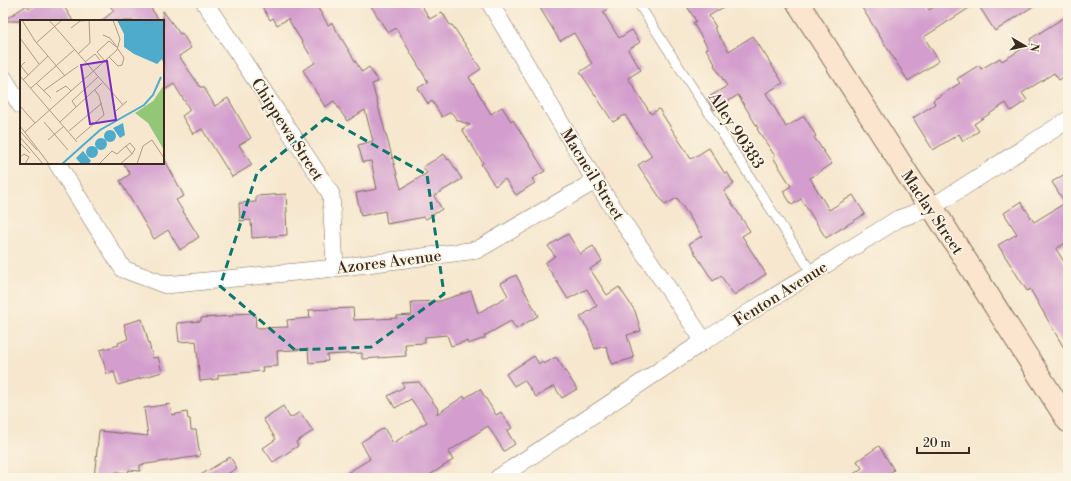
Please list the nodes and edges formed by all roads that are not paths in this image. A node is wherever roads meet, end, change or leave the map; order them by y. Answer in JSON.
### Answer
{"nodes":[{"id":1,"x":205,"y":3,"type":"edge"},
{"id":2,"x":490,"y":3,"type":"edge"},
{"id":3,"x":638,"y":3,"type":"edge"},
{"id":4,"x":798,"y":3,"type":"edge"},
{"id":5,"x":3,"y":77,"type":"edge"},
{"id":6,"x":20,"y":104,"type":"edge"},
{"id":7,"x":1068,"y":120,"type":"edge"},
{"id":8,"x":58,"y":164,"type":"edge"},
{"id":9,"x":595,"y":181,"type":"junction"},
{"id":10,"x":932,"y":207,"type":"junction"},
{"id":11,"x":335,"y":268,"type":"junction"},
{"id":12,"x":812,"y":273,"type":"junction"},
{"id":13,"x":704,"y":341,"type":"junction"},
{"id":14,"x":1068,"y":422,"type":"edge"},
{"id":15,"x":498,"y":478,"type":"edge"}],
"edges":[{"from":1,"to":11,"type":"street","name":"Chippewa Street"},
{"from":2,"to":9,"type":"street","name":"Macneil Street"},
{"from":3,"to":12,"type":"lane","name":"Alley 90383"},
{"from":4,"to":10,"type":"street","name":"Maclay Street"},
{"from":5,"to":6,"type":"street"},
{"from":7,"to":10,"type":"street","name":"Fenton Avenue"},
{"from":8,"to":11,"type":"street","name":"Azores Avenue"},
{"from":9,"to":11,"type":"street","name":"Azores Avenue"},
{"from":9,"to":13,"type":"street","name":"Macneil Street"},
{"from":10,"to":12,"type":"street","name":"Fenton Avenue"},
{"from":10,"to":14,"type":"street","name":"Maclay Street"},
{"from":12,"to":13,"type":"street","name":"Fenton Avenue"},
{"from":13,"to":15,"type":"street","name":"Fenton Avenue"}]}
